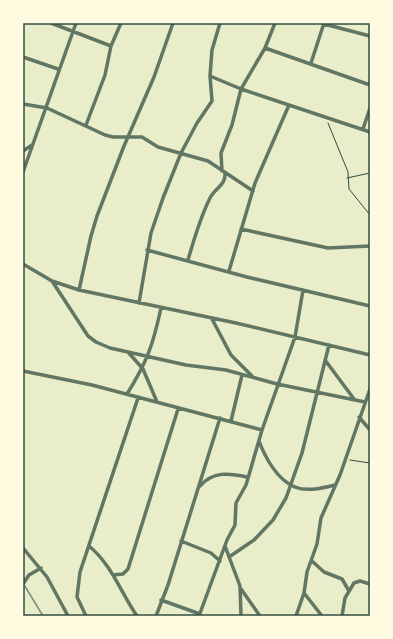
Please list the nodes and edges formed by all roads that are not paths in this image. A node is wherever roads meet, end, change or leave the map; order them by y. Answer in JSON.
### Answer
{"nodes":[{"id":1,"x":51,"y":23,"type":"edge"},
{"id":2,"x":76,"y":23,"type":"edge"},
{"id":3,"x":121,"y":23,"type":"edge"},
{"id":4,"x":173,"y":23,"type":"edge"},
{"id":5,"x":220,"y":23,"type":"edge"},
{"id":6,"x":275,"y":23,"type":"edge"},
{"id":7,"x":324,"y":23,"type":"edge"},
{"id":8,"x":73,"y":31,"type":"junction"},
{"id":9,"x":370,"y":36,"type":"edge"},
{"id":10,"x":111,"y":46,"type":"junction"},
{"id":11,"x":264,"y":48,"type":"junction"},
{"id":12,"x":23,"y":57,"type":"edge"},
{"id":13,"x":311,"y":64,"type":"junction"},
{"id":14,"x":58,"y":70,"type":"junction"},
{"id":15,"x":210,"y":76,"type":"junction"},
{"id":16,"x":370,"y":85,"type":"edge"},
{"id":17,"x":241,"y":89,"type":"junction"},
{"id":18,"x":23,"y":104,"type":"edge"},
{"id":19,"x":289,"y":105,"type":"junction"},
{"id":20,"x":47,"y":108,"type":"junction"},
{"id":21,"x":370,"y":108,"type":"edge"},
{"id":22,"x":86,"y":125,"type":"junction"},
{"id":23,"x":363,"y":129,"type":"junction"},
{"id":24,"x":370,"y":132,"type":"edge"},
{"id":25,"x":128,"y":137,"type":"junction"},
{"id":26,"x":33,"y":144,"type":"junction"},
{"id":27,"x":23,"y":151,"type":"edge"},
{"id":28,"x":181,"y":153,"type":"junction"},
{"id":29,"x":23,"y":172,"type":"edge"},
{"id":30,"x":223,"y":172,"type":"junction"},
{"id":31,"x":252,"y":191,"type":"junction"},
{"id":32,"x":241,"y":229,"type":"junction"},
{"id":33,"x":370,"y":246,"type":"edge"},
{"id":34,"x":147,"y":250,"type":"junction"},
{"id":35,"x":188,"y":260,"type":"junction"},
{"id":36,"x":23,"y":264,"type":"edge"},
{"id":37,"x":229,"y":271,"type":"junction"},
{"id":38,"x":52,"y":282,"type":"junction"},
{"id":39,"x":79,"y":290,"type":"junction"},
{"id":40,"x":303,"y":290,"type":"junction"},
{"id":41,"x":139,"y":303,"type":"junction"},
{"id":42,"x":370,"y":306,"type":"edge"},
{"id":43,"x":161,"y":308,"type":"junction"},
{"id":44,"x":212,"y":319,"type":"junction"},
{"id":45,"x":295,"y":337,"type":"junction"},
{"id":46,"x":329,"y":345,"type":"junction"},
{"id":47,"x":128,"y":352,"type":"junction"},
{"id":48,"x":370,"y":355,"type":"edge"},
{"id":49,"x":148,"y":356,"type":"junction"},
{"id":50,"x":325,"y":360,"type":"junction"},
{"id":51,"x":142,"y":369,"type":"junction"},
{"id":52,"x":23,"y":371,"type":"edge"},
{"id":53,"x":242,"y":375,"type":"junction"},
{"id":54,"x":253,"y":377,"type":"junction"},
{"id":55,"x":277,"y":384,"type":"junction"},
{"id":56,"x":370,"y":389,"type":"edge"},
{"id":57,"x":317,"y":392,"type":"junction"},
{"id":58,"x":127,"y":394,"type":"junction"},
{"id":59,"x":138,"y":398,"type":"junction"},
{"id":60,"x":354,"y":399,"type":"junction"},
{"id":61,"x":157,"y":402,"type":"junction"},
{"id":62,"x":365,"y":402,"type":"junction"},
{"id":63,"x":178,"y":408,"type":"junction"},
{"id":64,"x":359,"y":417,"type":"junction"},
{"id":65,"x":220,"y":418,"type":"junction"},
{"id":66,"x":230,"y":421,"type":"junction"},
{"id":67,"x":262,"y":430,"type":"junction"},
{"id":68,"x":370,"y":430,"type":"edge"},
{"id":69,"x":259,"y":440,"type":"junction"},
{"id":70,"x":247,"y":477,"type":"junction"},
{"id":71,"x":291,"y":485,"type":"junction"},
{"id":72,"x":336,"y":485,"type":"junction"},
{"id":73,"x":198,"y":488,"type":"junction"},
{"id":74,"x":181,"y":541,"type":"junction"},
{"id":75,"x":225,"y":545,"type":"junction"},
{"id":76,"x":89,"y":546,"type":"junction"},
{"id":77,"x":23,"y":548,"type":"edge"},
{"id":78,"x":228,"y":557,"type":"junction"},
{"id":79,"x":220,"y":561,"type":"junction"},
{"id":80,"x":312,"y":561,"type":"junction"},
{"id":81,"x":41,"y":568,"type":"junction"},
{"id":82,"x":113,"y":575,"type":"junction"},
{"id":83,"x":23,"y":584,"type":"edge"},
{"id":84,"x":370,"y":584,"type":"edge"},
{"id":85,"x":240,"y":586,"type":"junction"},
{"id":86,"x":349,"y":591,"type":"junction"},
{"id":87,"x":304,"y":593,"type":"junction"},
{"id":88,"x":161,"y":600,"type":"junction"},
{"id":89,"x":135,"y":615,"type":"edge"},
{"id":90,"x":199,"y":615,"type":"edge"},
{"id":91,"x":68,"y":616,"type":"edge"},
{"id":92,"x":86,"y":616,"type":"edge"},
{"id":93,"x":156,"y":616,"type":"edge"},
{"id":94,"x":242,"y":616,"type":"edge"},
{"id":95,"x":260,"y":616,"type":"edge"},
{"id":96,"x":296,"y":616,"type":"edge"},
{"id":97,"x":322,"y":616,"type":"edge"},
{"id":98,"x":342,"y":616,"type":"edge"}],
"edges":[{"from":1,"to":8,"type":"street"},
{"from":2,"to":8,"type":"street"},
{"from":3,"to":10,"type":"street"},
{"from":4,"to":25,"type":"street"},
{"from":5,"to":15,"type":"street"},
{"from":6,"to":11,"type":"street"},
{"from":7,"to":9,"type":"street"},
{"from":7,"to":13,"type":"street"},
{"from":8,"to":10,"type":"street"},
{"from":8,"to":14,"type":"street"},
{"from":10,"to":22,"type":"street"},
{"from":11,"to":13,"type":"street"},
{"from":11,"to":17,"type":"street"},
{"from":12,"to":14,"type":"street"},
{"from":13,"to":16,"type":"street"},
{"from":14,"to":20,"type":"street"},
{"from":15,"to":17,"type":"street"},
{"from":15,"to":28,"type":"street"},
{"from":17,"to":19,"type":"street"},
{"from":17,"to":30,"type":"street"},
{"from":18,"to":20,"type":"street"},
{"from":19,"to":23,"type":"street"},
{"from":19,"to":31,"type":"street"},
{"from":20,"to":22,"type":"street"},
{"from":20,"to":26,"type":"street"},
{"from":21,"to":23,"type":"street"},
{"from":22,"to":25,"type":"street"},
{"from":23,"to":24,"type":"street"},
{"from":25,"to":28,"type":"street"},
{"from":25,"to":39,"type":"street"},
{"from":26,"to":27,"type":"street"},
{"from":26,"to":29,"type":"street"},
{"from":28,"to":30,"type":"street"},
{"from":28,"to":34,"type":"street"},
{"from":30,"to":31,"type":"street"},
{"from":30,"to":35,"type":"street"},
{"from":31,"to":32,"type":"street"},
{"from":32,"to":33,"type":"street"},
{"from":32,"to":37,"type":"street"},
{"from":34,"to":35,"type":"street"},
{"from":34,"to":41,"type":"street"},
{"from":35,"to":37,"type":"street"},
{"from":36,"to":38,"type":"street"},
{"from":37,"to":40,"type":"street"},
{"from":38,"to":39,"type":"street"},
{"from":38,"to":47,"type":"street"},
{"from":39,"to":41,"type":"street"},
{"from":40,"to":42,"type":"street"},
{"from":40,"to":45,"type":"street"},
{"from":41,"to":43,"type":"street"},
{"from":43,"to":44,"type":"street"},
{"from":43,"to":49,"type":"street"},
{"from":44,"to":45,"type":"street"},
{"from":44,"to":54,"type":"street"},
{"from":45,"to":46,"type":"street"},
{"from":45,"to":55,"type":"street"},
{"from":46,"to":48,"type":"street"},
{"from":46,"to":50,"type":"street"},
{"from":47,"to":49,"type":"street"},
{"from":47,"to":51,"type":"street"},
{"from":49,"to":51,"type":"street"},
{"from":49,"to":53,"type":"street"},
{"from":50,"to":57,"type":"street"},
{"from":50,"to":60,"type":"street"},
{"from":51,"to":58,"type":"street"},
{"from":51,"to":61,"type":"street"},
{"from":52,"to":58,"type":"street"},
{"from":53,"to":54,"type":"street"},
{"from":53,"to":66,"type":"street"},
{"from":54,"to":55,"type":"street"},
{"from":55,"to":57,"type":"street"},
{"from":55,"to":67,"type":"street"},
{"from":56,"to":62,"type":"street"},
{"from":57,"to":60,"type":"street"},
{"from":57,"to":71,"type":"street"},
{"from":58,"to":59,"type":"street"},
{"from":59,"to":61,"type":"street"},
{"from":59,"to":76,"type":"street"},
{"from":60,"to":62,"type":"street"},
{"from":61,"to":63,"type":"street"},
{"from":62,"to":64,"type":"street"},
{"from":63,"to":65,"type":"street"},
{"from":63,"to":82,"type":"street"},
{"from":64,"to":68,"type":"street"},
{"from":64,"to":72,"type":"street"},
{"from":65,"to":66,"type":"street"},
{"from":65,"to":73,"type":"street"},
{"from":66,"to":67,"type":"street"},
{"from":67,"to":69,"type":"street"},
{"from":69,"to":70,"type":"street"},
{"from":69,"to":71,"type":"street"},
{"from":70,"to":73,"type":"street"},
{"from":70,"to":75,"type":"street"},
{"from":71,"to":72,"type":"street"},
{"from":71,"to":78,"type":"street"},
{"from":72,"to":80,"type":"street"},
{"from":73,"to":74,"type":"street"},
{"from":74,"to":79,"type":"street"},
{"from":74,"to":88,"type":"street"},
{"from":75,"to":78,"type":"street"},
{"from":75,"to":79,"type":"street"},
{"from":76,"to":82,"type":"street"},
{"from":76,"to":92,"type":"street"},
{"from":77,"to":81,"type":"street"},
{"from":78,"to":85,"type":"street"},
{"from":79,"to":90,"type":"street"},
{"from":80,"to":86,"type":"street"},
{"from":80,"to":87,"type":"street"},
{"from":81,"to":83,"type":"street"},
{"from":81,"to":91,"type":"street"},
{"from":82,"to":89,"type":"street"},
{"from":84,"to":86,"type":"street"},
{"from":85,"to":94,"type":"street"},
{"from":85,"to":95,"type":"street"},
{"from":86,"to":98,"type":"street"},
{"from":87,"to":96,"type":"street"},
{"from":87,"to":97,"type":"street"},
{"from":88,"to":90,"type":"street"},
{"from":88,"to":93,"type":"street"}]}
